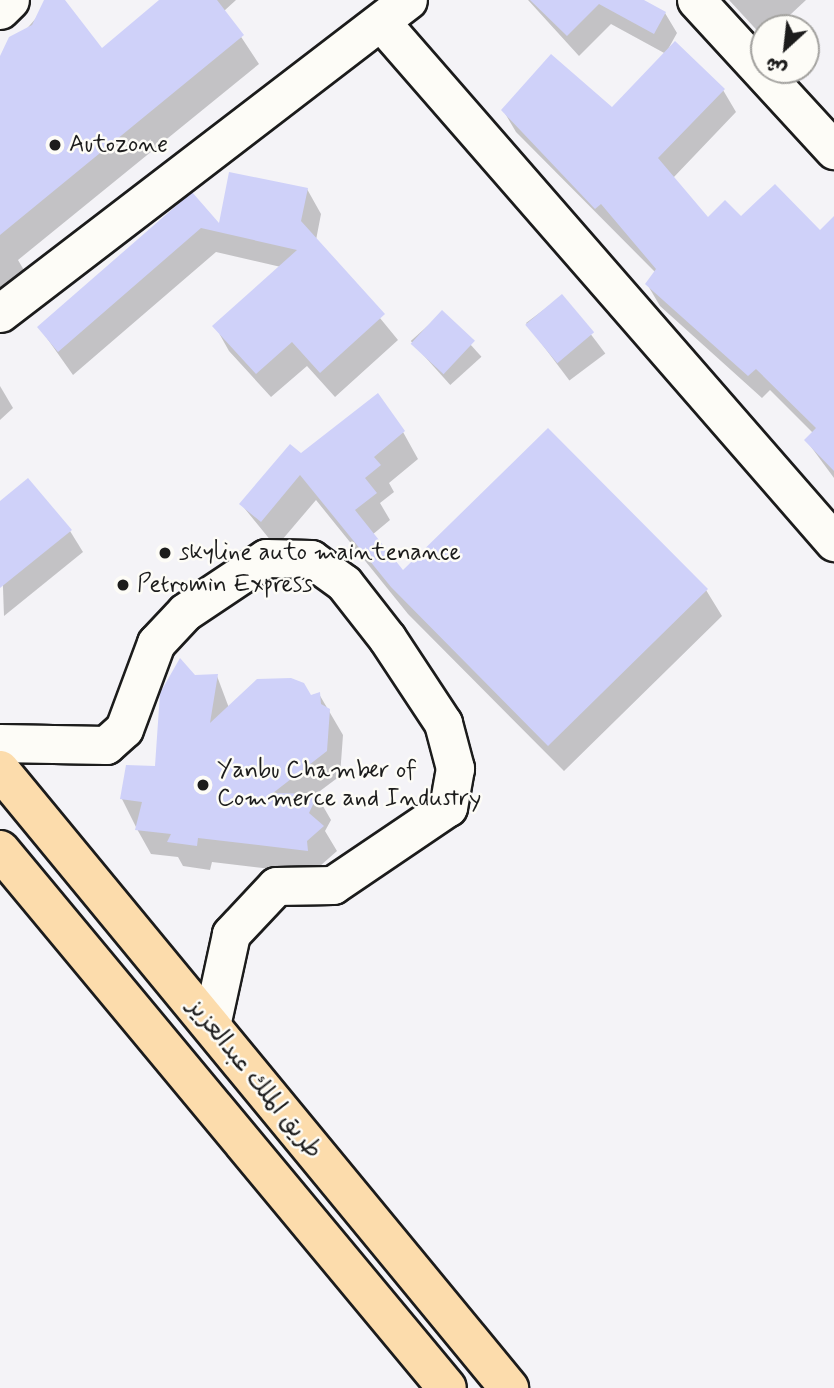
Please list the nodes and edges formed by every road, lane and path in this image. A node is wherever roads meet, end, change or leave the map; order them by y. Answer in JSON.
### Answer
{"nodes":[{"id":1,"x":10,"y":0,"type":"edge"},
{"id":2,"x":696,"y":0,"type":"edge"},
{"id":3,"x":0,"y":10,"type":"edge"},
{"id":4,"x":394,"y":11,"type":"edge"},
{"id":5,"x":834,"y":150,"type":"edge"},
{"id":6,"x":0,"y":313,"type":"edge"},
{"id":7,"x":834,"y":542,"type":"edge"},
{"id":8,"x":0,"y":743,"type":"edge"},
{"id":9,"x":0,"y":770,"type":"edge"},
{"id":10,"x":0,"y":850,"type":"edge"},
{"id":11,"x":211,"y":1026,"type":"junction"},
{"id":12,"x":447,"y":1388,"type":"edge"},
{"id":13,"x":509,"y":1388,"type":"edge"}],
"edges":[{"from":1,"to":3,"type":"street"},
{"from":2,"to":5,"type":"street"},
{"from":4,"to":6,"type":"street"},
{"from":4,"to":7,"type":"street"},
{"from":8,"to":11,"type":"street"},
{"from":9,"to":11,"type":"highway","name":"طريق الملك عبدالعزيز"},
{"from":10,"to":12,"type":"highway","name":"طريق الملك عبدالعزيز"},
{"from":11,"to":13,"type":"highway","name":"طريق الملك عبدالعزيز"}]}
